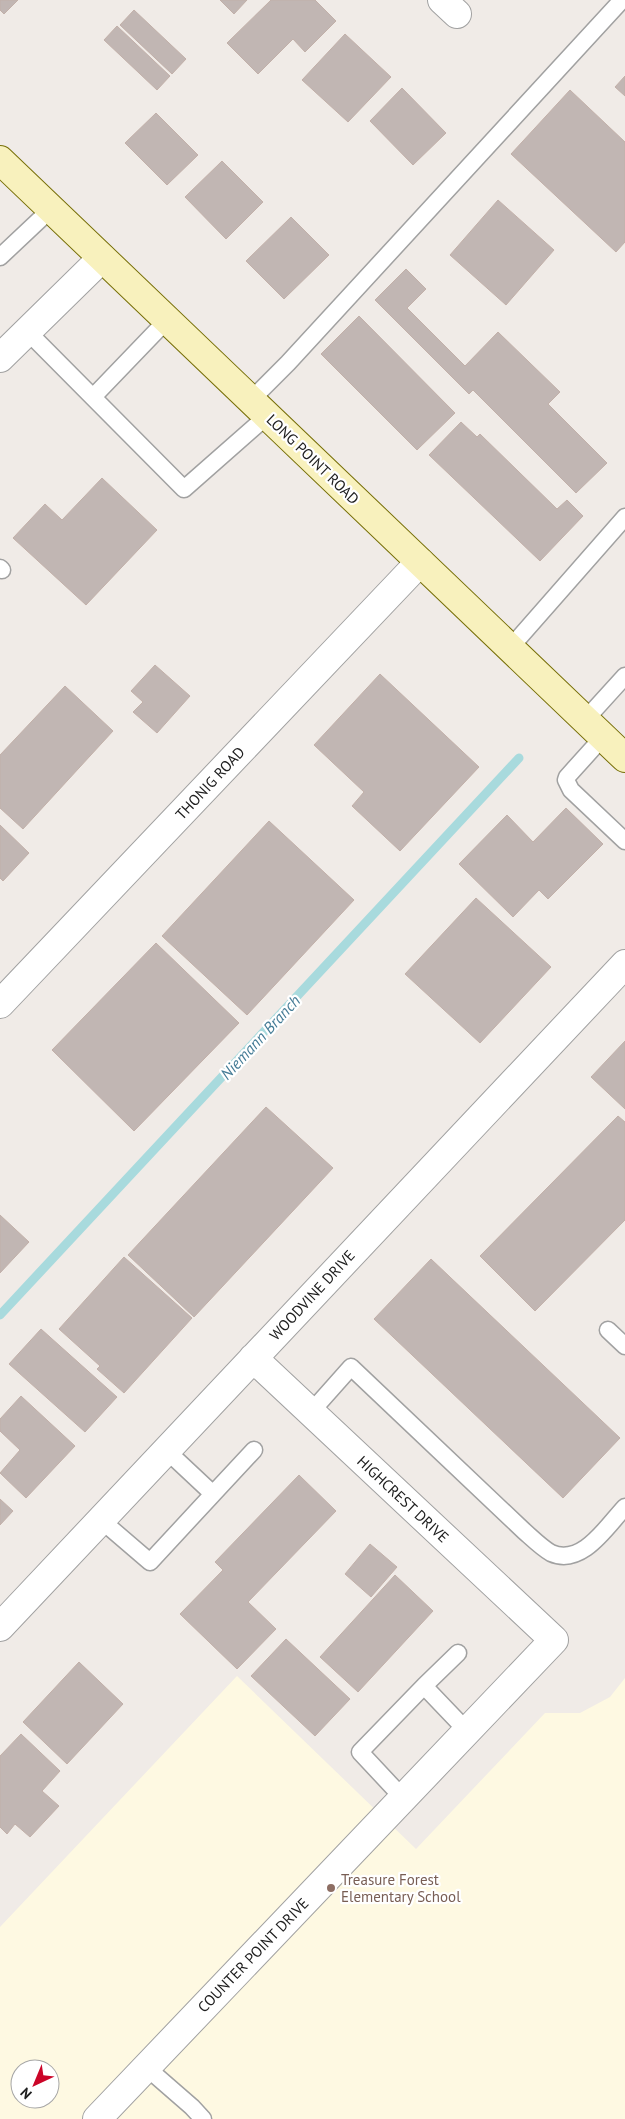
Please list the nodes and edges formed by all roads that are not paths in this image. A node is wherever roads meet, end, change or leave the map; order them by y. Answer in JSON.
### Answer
{"nodes":[{"id":1,"x":622,"y":0,"type":"edge"},
{"id":2,"x":0,"y":160,"type":"edge"},
{"id":3,"x":51,"y":209,"type":"junction"},
{"id":4,"x":0,"y":257,"type":"edge"},
{"id":5,"x":102,"y":258,"type":"junction"},
{"id":6,"x":167,"y":320,"type":"junction"},
{"id":7,"x":27,"y":331,"type":"junction"},
{"id":8,"x":0,"y":358,"type":"edge"},
{"id":9,"x":93,"y":397,"type":"junction"},
{"id":10,"x":259,"y":408,"type":"junction"},
{"id":11,"x":625,"y":517,"type":"edge"},
{"id":12,"x":420,"y":562,"type":"junction"},
{"id":13,"x":510,"y":648,"type":"junction"},
{"id":14,"x":625,"y":676,"type":"edge"},
{"id":15,"x":594,"y":728,"type":"junction"},
{"id":16,"x":625,"y":758,"type":"edge"},
{"id":17,"x":625,"y":841,"type":"edge"},
{"id":18,"x":625,"y":964,"type":"edge"},
{"id":19,"x":0,"y":1004,"type":"edge"},
{"id":20,"x":608,"y":1330,"type":"dead end"},
{"id":21,"x":625,"y":1346,"type":"edge"},
{"id":22,"x":253,"y":1358,"type":"junction"},
{"id":23,"x":311,"y":1412,"type":"junction"},
{"id":24,"x":166,"y":1450,"type":"junction"},
{"id":25,"x":254,"y":1450,"type":"dead end"},
{"id":26,"x":213,"y":1494,"type":"junction"},
{"id":27,"x":625,"y":1507,"type":"edge"},
{"id":28,"x":101,"y":1520,"type":"junction"},
{"id":29,"x":0,"y":1627,"type":"edge"},
{"id":30,"x":554,"y":1640,"type":"joint"},
{"id":31,"x":458,"y":1653,"type":"dead end"},
{"id":32,"x":424,"y":1686,"type":"junction"},
{"id":33,"x":467,"y":1731,"type":"junction"},
{"id":34,"x":403,"y":1798,"type":"junction"},
{"id":35,"x":146,"y":2068,"type":"junction"},
{"id":36,"x":96,"y":2119,"type":"edge"},
{"id":37,"x":203,"y":2119,"type":"edge"}],
"edges":[{"from":1,"to":10,"type":"lane"},
{"from":2,"to":3,"type":"main road","name":"LONG POINT ROAD"},
{"from":3,"to":4,"type":"lane"},
{"from":3,"to":5,"type":"main road","name":"LONG POINT ROAD"},
{"from":5,"to":6,"type":"main road","name":"LONG POINT ROAD"},
{"from":5,"to":7,"type":"street"},
{"from":6,"to":9,"type":"lane"},
{"from":6,"to":10,"type":"main road","name":"LONG POINT ROAD"},
{"from":7,"to":8,"type":"street"},
{"from":7,"to":9,"type":"lane"},
{"from":9,"to":10,"type":"lane"},
{"from":10,"to":12,"type":"main road","name":"LONG POINT ROAD"},
{"from":11,"to":13,"type":"lane"},
{"from":12,"to":13,"type":"main road","name":"LONG POINT ROAD"},
{"from":12,"to":19,"type":"street","name":"THONIG ROAD"},
{"from":13,"to":15,"type":"main road","name":"LONG POINT ROAD"},
{"from":14,"to":15,"type":"lane"},
{"from":15,"to":16,"type":"main road","name":"LONG POINT ROAD"},
{"from":15,"to":17,"type":"lane"},
{"from":18,"to":22,"type":"street","name":"WOODVINE DRIVE"},
{"from":20,"to":21,"type":"lane"},
{"from":22,"to":23,"type":"street","name":"HIGHCREST DRIVE"},
{"from":22,"to":24,"type":"street","name":"WOODVINE DRIVE"},
{"from":23,"to":27,"type":"lane"},
{"from":23,"to":30,"type":"street","name":"HIGHCREST DRIVE"},
{"from":24,"to":26,"type":"lane"},
{"from":24,"to":28,"type":"street","name":"WOODVINE DRIVE"},
{"from":25,"to":26,"type":"lane"},
{"from":26,"to":28,"type":"lane"},
{"from":28,"to":29,"type":"street","name":"WOODVINE DRIVE"},
{"from":30,"to":33,"type":"street","name":"COUNTER POINT DRIVE"},
{"from":31,"to":32,"type":"lane"},
{"from":32,"to":33,"type":"lane"},
{"from":32,"to":34,"type":"lane"},
{"from":33,"to":34,"type":"street","name":"COUNTER POINT DRIVE"},
{"from":34,"to":35,"type":"street","name":"COUNTER POINT DRIVE"},
{"from":35,"to":36,"type":"street","name":"COUNTER POINT DRIVE"},
{"from":35,"to":37,"type":"lane"}]}
